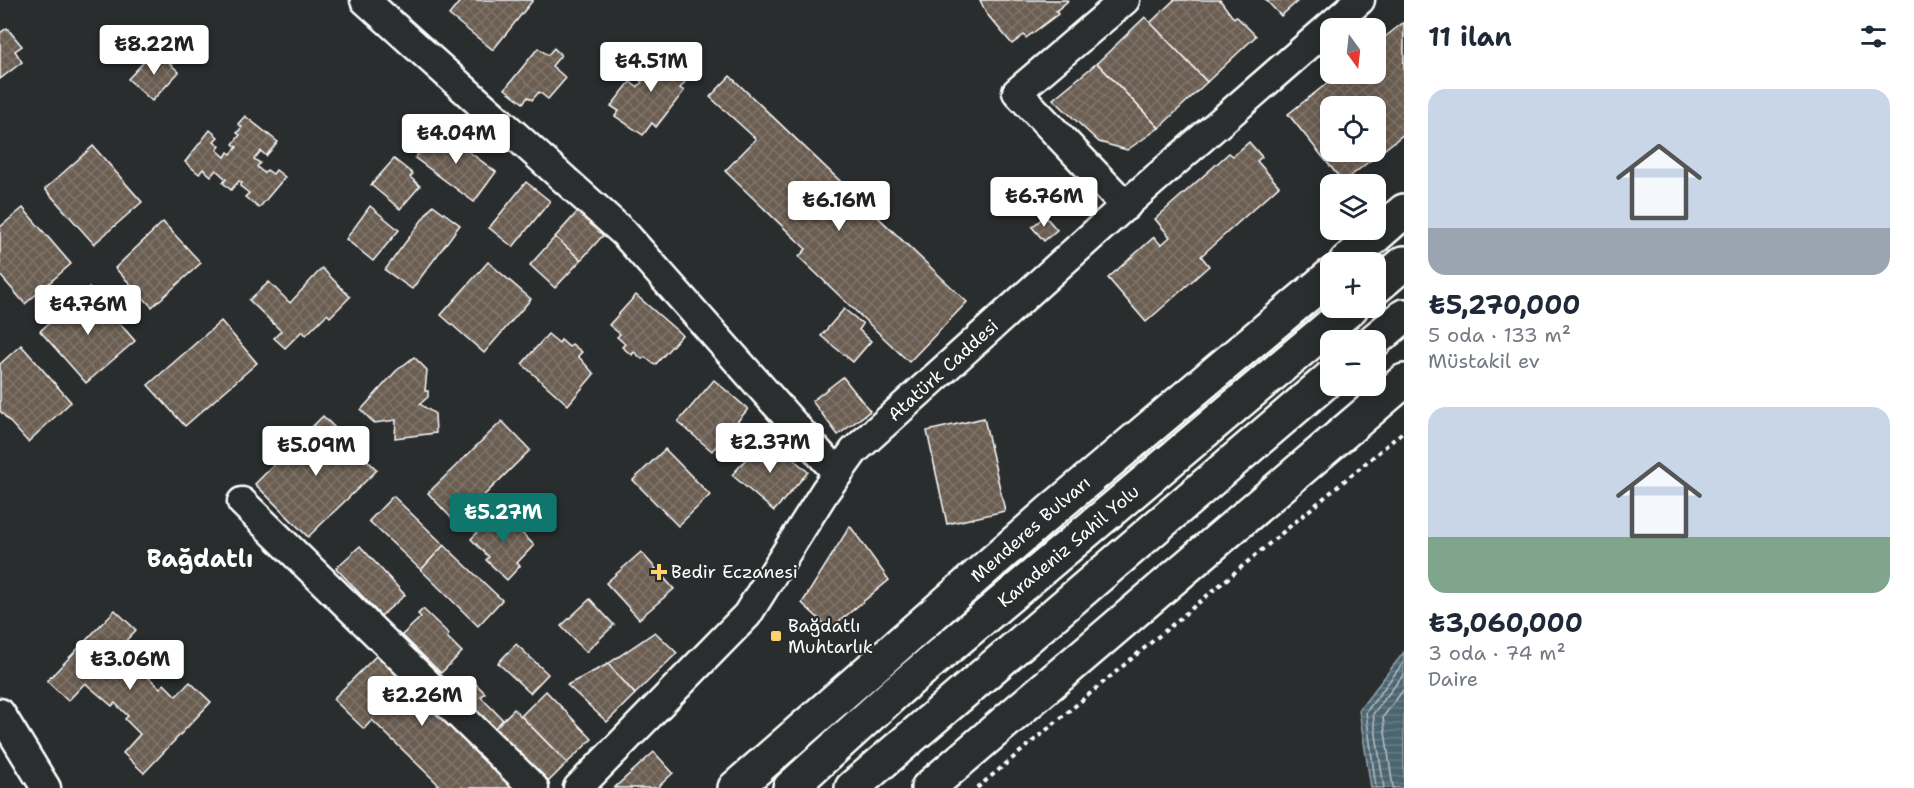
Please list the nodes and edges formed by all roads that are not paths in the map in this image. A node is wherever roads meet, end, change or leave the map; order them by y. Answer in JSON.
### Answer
{"nodes":[{"id":1,"x":365,"y":0,"type":"edge"},
{"id":2,"x":1125,"y":0,"type":"edge"},
{"id":3,"x":1360,"y":0,"type":"edge"},
{"id":4,"x":1125,"y":206,"type":"junction"},
{"id":5,"x":1404,"y":211,"type":"edge"},
{"id":6,"x":1357,"y":252,"type":"edge"},
{"id":7,"x":1404,"y":263,"type":"edge"},
{"id":8,"x":1386,"y":278,"type":"edge"},
{"id":9,"x":1320,"y":284,"type":"edge"},
{"id":10,"x":1404,"y":316,"type":"edge"},
{"id":11,"x":1339,"y":318,"type":"edge"},
{"id":12,"x":1386,"y":331,"type":"edge"},
{"id":13,"x":1404,"y":381,"type":"edge"},
{"id":14,"x":1320,"y":387,"type":"edge"},
{"id":15,"x":838,"y":474,"type":"junction"},
{"id":16,"x":242,"y":502,"type":"dead end"},
{"id":17,"x":0,"y":713,"type":"edge"},
{"id":18,"x":46,"y":788,"type":"edge"},
{"id":19,"x":534,"y":788,"type":"edge"},
{"id":20,"x":578,"y":788,"type":"edge"},
{"id":21,"x":735,"y":788,"type":"edge"},
{"id":22,"x":790,"y":788,"type":"edge"},
{"id":23,"x":852,"y":788,"type":"edge"},
{"id":24,"x":928,"y":788,"type":"edge"}],
"edges":[{"from":1,"to":15,"type":"street"},
{"from":2,"to":4,"type":"street"},
{"from":3,"to":4,"type":"street","name":"Atatürk Caddesi"},
{"from":4,"to":15,"type":"street","name":"Atatürk Caddesi"},
{"from":5,"to":6,"type":"main road"},
{"from":7,"to":8,"type":"main road"},
{"from":9,"to":21,"type":"main road","name":"Menderes Bulvarı"},
{"from":10,"to":12,"type":"main road"},
{"from":11,"to":22,"type":"main road","name":"Karadeniz Sahil Yolu"},
{"from":13,"to":24,"type":"main road"},
{"from":14,"to":23,"type":"main road"},
{"from":15,"to":20,"type":"street","name":"Atatürk Caddesi"},
{"from":16,"to":19,"type":"street"},
{"from":17,"to":18,"type":"street"}]}
